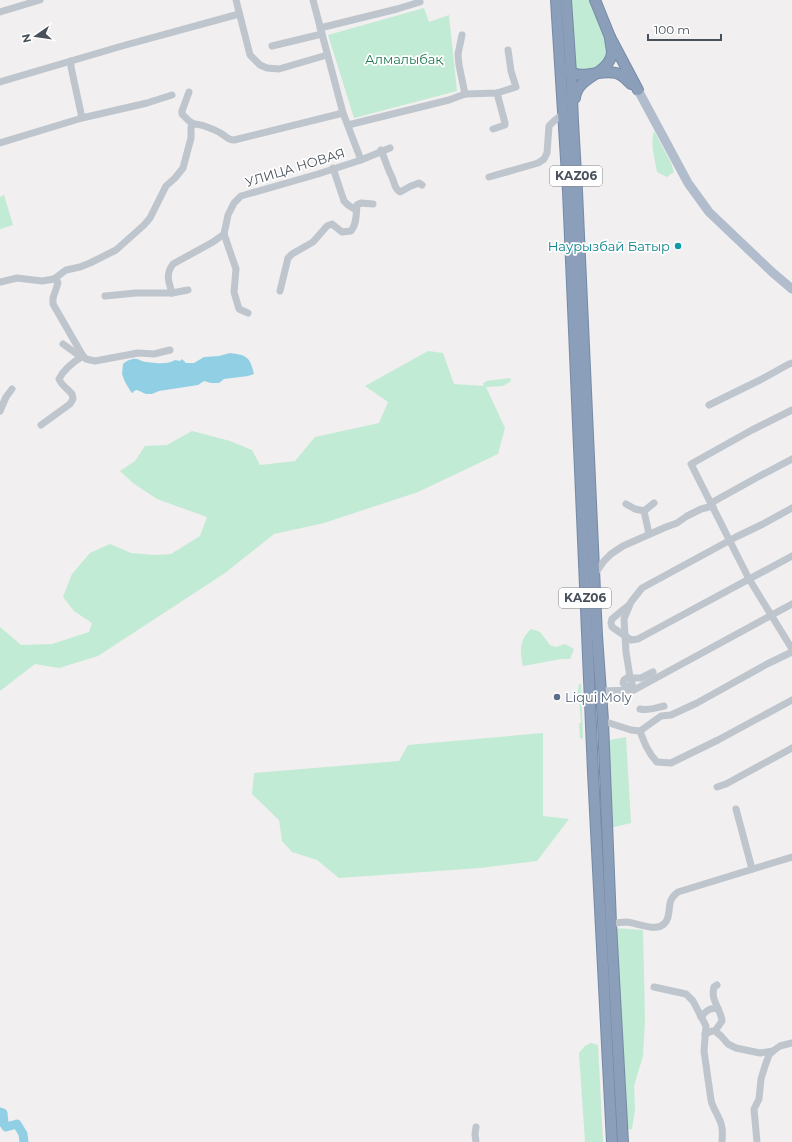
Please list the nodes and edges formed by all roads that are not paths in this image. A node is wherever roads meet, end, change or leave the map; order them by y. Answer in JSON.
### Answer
{"nodes":[{"id":1,"x":40,"y":0,"type":"edge"},
{"id":2,"x":313,"y":0,"type":"edge"},
{"id":3,"x":556,"y":0,"type":"edge"},
{"id":4,"x":566,"y":0,"type":"edge"},
{"id":5,"x":594,"y":0,"type":"edge"},
{"id":6,"x":238,"y":1,"type":"edge"},
{"id":7,"x":420,"y":2,"type":"dead end"},
{"id":8,"x":0,"y":12,"type":"edge"},
{"id":9,"x":239,"y":14,"type":"junction"},
{"id":10,"x":321,"y":31,"type":"junction"},
{"id":11,"x":462,"y":34,"type":"dead end"},
{"id":12,"x":610,"y":37,"type":"junction"},
{"id":13,"x":272,"y":46,"type":"dead end"},
{"id":14,"x":508,"y":50,"type":"dead end"},
{"id":15,"x":560,"y":53,"type":"junction"},
{"id":16,"x":327,"y":55,"type":"junction"},
{"id":17,"x":71,"y":61,"type":"junction"},
{"id":18,"x":572,"y":73,"type":"junction"},
{"id":19,"x":594,"y":74,"type":"junction"},
{"id":20,"x":0,"y":82,"type":"edge"},
{"id":21,"x":638,"y":90,"type":"junction"},
{"id":22,"x":189,"y":92,"type":"dead end"},
{"id":23,"x":498,"y":93,"type":"junction"},
{"id":24,"x":465,"y":94,"type":"junction"},
{"id":25,"x":172,"y":95,"type":"dead end"},
{"id":26,"x":342,"y":113,"type":"junction"},
{"id":27,"x":563,"y":114,"type":"junction"},
{"id":28,"x":82,"y":118,"type":"junction"},
{"id":29,"x":573,"y":122,"type":"junction"},
{"id":30,"x":194,"y":124,"type":"junction"},
{"id":31,"x":348,"y":126,"type":"junction"},
{"id":32,"x":493,"y":129,"type":"dead end"},
{"id":33,"x":0,"y":143,"type":"edge"},
{"id":34,"x":390,"y":148,"type":"dead end"},
{"id":35,"x":382,"y":150,"type":"junction"},
{"id":36,"x":361,"y":160,"type":"junction"},
{"id":37,"x":333,"y":168,"type":"junction"},
{"id":38,"x":489,"y":177,"type":"dead end"},
{"id":39,"x":422,"y":185,"type":"dead end"},
{"id":40,"x":373,"y":204,"type":"dead end"},
{"id":41,"x":356,"y":210,"type":"junction"},
{"id":42,"x":224,"y":234,"type":"junction"},
{"id":43,"x":56,"y":281,"type":"junction"},
{"id":44,"x":0,"y":282,"type":"edge"},
{"id":45,"x":792,"y":289,"type":"edge"},
{"id":46,"x":188,"y":290,"type":"dead end"},
{"id":47,"x":280,"y":291,"type":"dead end"},
{"id":48,"x":172,"y":293,"type":"junction"},
{"id":49,"x":105,"y":296,"type":"dead end"},
{"id":50,"x":248,"y":312,"type":"dead end"},
{"id":51,"x":63,"y":344,"type":"dead end"},
{"id":52,"x":170,"y":350,"type":"dead end"},
{"id":53,"x":82,"y":357,"type":"junction"},
{"id":54,"x":792,"y":363,"type":"edge"},
{"id":55,"x":12,"y":389,"type":"dead end"},
{"id":56,"x":709,"y":405,"type":"dead end"},
{"id":57,"x":792,"y":410,"type":"edge"},
{"id":58,"x":0,"y":411,"type":"edge"},
{"id":59,"x":41,"y":425,"type":"dead end"},
{"id":60,"x":792,"y":459,"type":"edge"},
{"id":61,"x":654,"y":503,"type":"dead end"},
{"id":62,"x":626,"y":504,"type":"dead end"},
{"id":63,"x":712,"y":504,"type":"junction"},
{"id":64,"x":792,"y":508,"type":"edge"},
{"id":65,"x":644,"y":510,"type":"junction"},
{"id":66,"x":650,"y":534,"type":"junction"},
{"id":67,"x":730,"y":540,"type":"junction"},
{"id":68,"x":792,"y":556,"type":"edge"},
{"id":69,"x":594,"y":575,"type":"junction"},
{"id":70,"x":749,"y":579,"type":"junction"},
{"id":71,"x":630,"y":604,"type":"junction"},
{"id":72,"x":792,"y":604,"type":"edge"},
{"id":73,"x":772,"y":615,"type":"junction"},
{"id":74,"x":625,"y":637,"type":"junction"},
{"id":75,"x":792,"y":651,"type":"edge"},
{"id":76,"x":653,"y":672,"type":"dead end"},
{"id":77,"x":632,"y":684,"type":"junction"},
{"id":78,"x":601,"y":691,"type":"junction"},
{"id":79,"x":792,"y":700,"type":"edge"},
{"id":80,"x":664,"y":706,"type":"dead end"},
{"id":81,"x":640,"y":709,"type":"dead end"},
{"id":82,"x":654,"y":709,"type":"junction"},
{"id":83,"x":670,"y":715,"type":"junction"},
{"id":84,"x":604,"y":721,"type":"junction"},
{"id":85,"x":640,"y":730,"type":"junction"},
{"id":86,"x":792,"y":748,"type":"edge"},
{"id":87,"x":717,"y":788,"type":"dead end"},
{"id":88,"x":736,"y":809,"type":"dead end"},
{"id":89,"x":792,"y":857,"type":"edge"},
{"id":90,"x":752,"y":869,"type":"junction"},
{"id":91,"x":611,"y":924,"type":"junction"},
{"id":92,"x":717,"y":985,"type":"dead end"},
{"id":93,"x":654,"y":987,"type":"dead end"},
{"id":94,"x":718,"y":1008,"type":"junction"},
{"id":95,"x":701,"y":1017,"type":"junction"},
{"id":96,"x":715,"y":1031,"type":"junction"},
{"id":97,"x":705,"y":1034,"type":"junction"},
{"id":98,"x":792,"y":1043,"type":"edge"},
{"id":99,"x":773,"y":1051,"type":"junction"},
{"id":100,"x":476,"y":1127,"type":"dead end"},
{"id":101,"x":476,"y":1142,"type":"edge"},
{"id":102,"x":612,"y":1142,"type":"edge"},
{"id":103,"x":623,"y":1142,"type":"edge"},
{"id":104,"x":722,"y":1142,"type":"edge"},
{"id":105,"x":757,"y":1142,"type":"edge"}],
"edges":[{"from":1,"to":8,"type":"street"},
{"from":2,"to":10,"type":"street"},
{"from":3,"to":15,"type":"highway","number":"KАZ06"},
{"from":4,"to":18,"type":"highway","number":"KАZ06"},
{"from":5,"to":12,"type":"highway"},
{"from":6,"to":9,"type":"street"},
{"from":7,"to":10,"type":"street"},
{"from":9,"to":16,"type":"street"},
{"from":9,"to":17,"type":"street"},
{"from":10,"to":13,"type":"street"},
{"from":10,"to":16,"type":"street"},
{"from":11,"to":24,"type":"street"},
{"from":12,"to":19,"type":"highway"},
{"from":12,"to":21,"type":"highway"},
{"from":14,"to":23,"type":"street"},
{"from":15,"to":18,"type":"highway"},
{"from":15,"to":27,"type":"highway","number":"KАZ06"},
{"from":16,"to":26,"type":"street"},
{"from":17,"to":20,"type":"street"},
{"from":17,"to":28,"type":"street"},
{"from":18,"to":19,"type":"highway"},
{"from":18,"to":29,"type":"highway","number":"KАZ06"},
{"from":19,"to":21,"type":"highway"},
{"from":19,"to":29,"type":"highway"},
{"from":21,"to":45,"type":"main road"},
{"from":22,"to":30,"type":"street"},
{"from":23,"to":24,"type":"street"},
{"from":23,"to":32,"type":"street"},
{"from":24,"to":31,"type":"street"},
{"from":25,"to":28,"type":"street"},
{"from":26,"to":30,"type":"street"},
{"from":26,"to":31,"type":"street"},
{"from":27,"to":38,"type":"street"},
{"from":27,"to":102,"type":"highway","number":"KАZ06"},
{"from":28,"to":33,"type":"street"},
{"from":29,"to":69,"type":"highway","number":"KАZ06"},
{"from":30,"to":43,"type":"street"},
{"from":31,"to":36,"type":"street"},
{"from":34,"to":35,"type":"street","name":"УЛИЦА НОВАЯ"},
{"from":35,"to":36,"type":"street","name":"УЛИЦА НОВАЯ"},
{"from":35,"to":39,"type":"street"},
{"from":36,"to":37,"type":"street","name":"УЛИЦА НОВАЯ"},
{"from":37,"to":41,"type":"street"},
{"from":37,"to":42,"type":"street","name":"УЛИЦА НОВАЯ"},
{"from":40,"to":41,"type":"street"},
{"from":41,"to":47,"type":"street"},
{"from":42,"to":48,"type":"street"},
{"from":42,"to":50,"type":"street"},
{"from":43,"to":44,"type":"street"},
{"from":43,"to":53,"type":"street"},
{"from":46,"to":48,"type":"street"},
{"from":48,"to":49,"type":"street"},
{"from":51,"to":53,"type":"street"},
{"from":52,"to":53,"type":"street"},
{"from":53,"to":59,"type":"street"},
{"from":54,"to":56,"type":"street"},
{"from":55,"to":58,"type":"street"},
{"from":57,"to":63,"type":"street"},
{"from":60,"to":63,"type":"street"},
{"from":61,"to":65,"type":"street"},
{"from":62,"to":65,"type":"street"},
{"from":63,"to":66,"type":"street"},
{"from":63,"to":67,"type":"street"},
{"from":64,"to":67,"type":"street"},
{"from":65,"to":66,"type":"street"},
{"from":66,"to":69,"type":"street"},
{"from":67,"to":70,"type":"street"},
{"from":67,"to":71,"type":"street"},
{"from":68,"to":70,"type":"street"},
{"from":69,"to":78,"type":"highway","number":"KАZ06"},
{"from":70,"to":73,"type":"street"},
{"from":70,"to":74,"type":"street"},
{"from":71,"to":74,"type":"street"},
{"from":71,"to":74,"type":"street"},
{"from":72,"to":73,"type":"street"},
{"from":73,"to":75,"type":"street"},
{"from":73,"to":77,"type":"street"},
{"from":74,"to":77,"type":"street"},
{"from":75,"to":83,"type":"street"},
{"from":76,"to":77,"type":"street"},
{"from":77,"to":78,"type":"street"},
{"from":78,"to":84,"type":"highway","number":"KАZ06"},
{"from":79,"to":85,"type":"street"},
{"from":80,"to":82,"type":"street"},
{"from":81,"to":82,"type":"street"},
{"from":82,"to":83,"type":"street"},
{"from":83,"to":85,"type":"street"},
{"from":84,"to":85,"type":"street"},
{"from":84,"to":91,"type":"highway","number":"KАZ06"},
{"from":86,"to":87,"type":"street"},
{"from":88,"to":90,"type":"street"},
{"from":89,"to":90,"type":"street"},
{"from":90,"to":91,"type":"street"},
{"from":91,"to":103,"type":"highway","number":"KАZ06"},
{"from":92,"to":94,"type":"street"},
{"from":93,"to":95,"type":"street"},
{"from":94,"to":95,"type":"street"},
{"from":94,"to":96,"type":"street"},
{"from":95,"to":97,"type":"street"},
{"from":96,"to":97,"type":"street"},
{"from":96,"to":99,"type":"street"},
{"from":97,"to":104,"type":"street"},
{"from":98,"to":99,"type":"street"},
{"from":99,"to":105,"type":"street"},
{"from":100,"to":101,"type":"street"}]}
